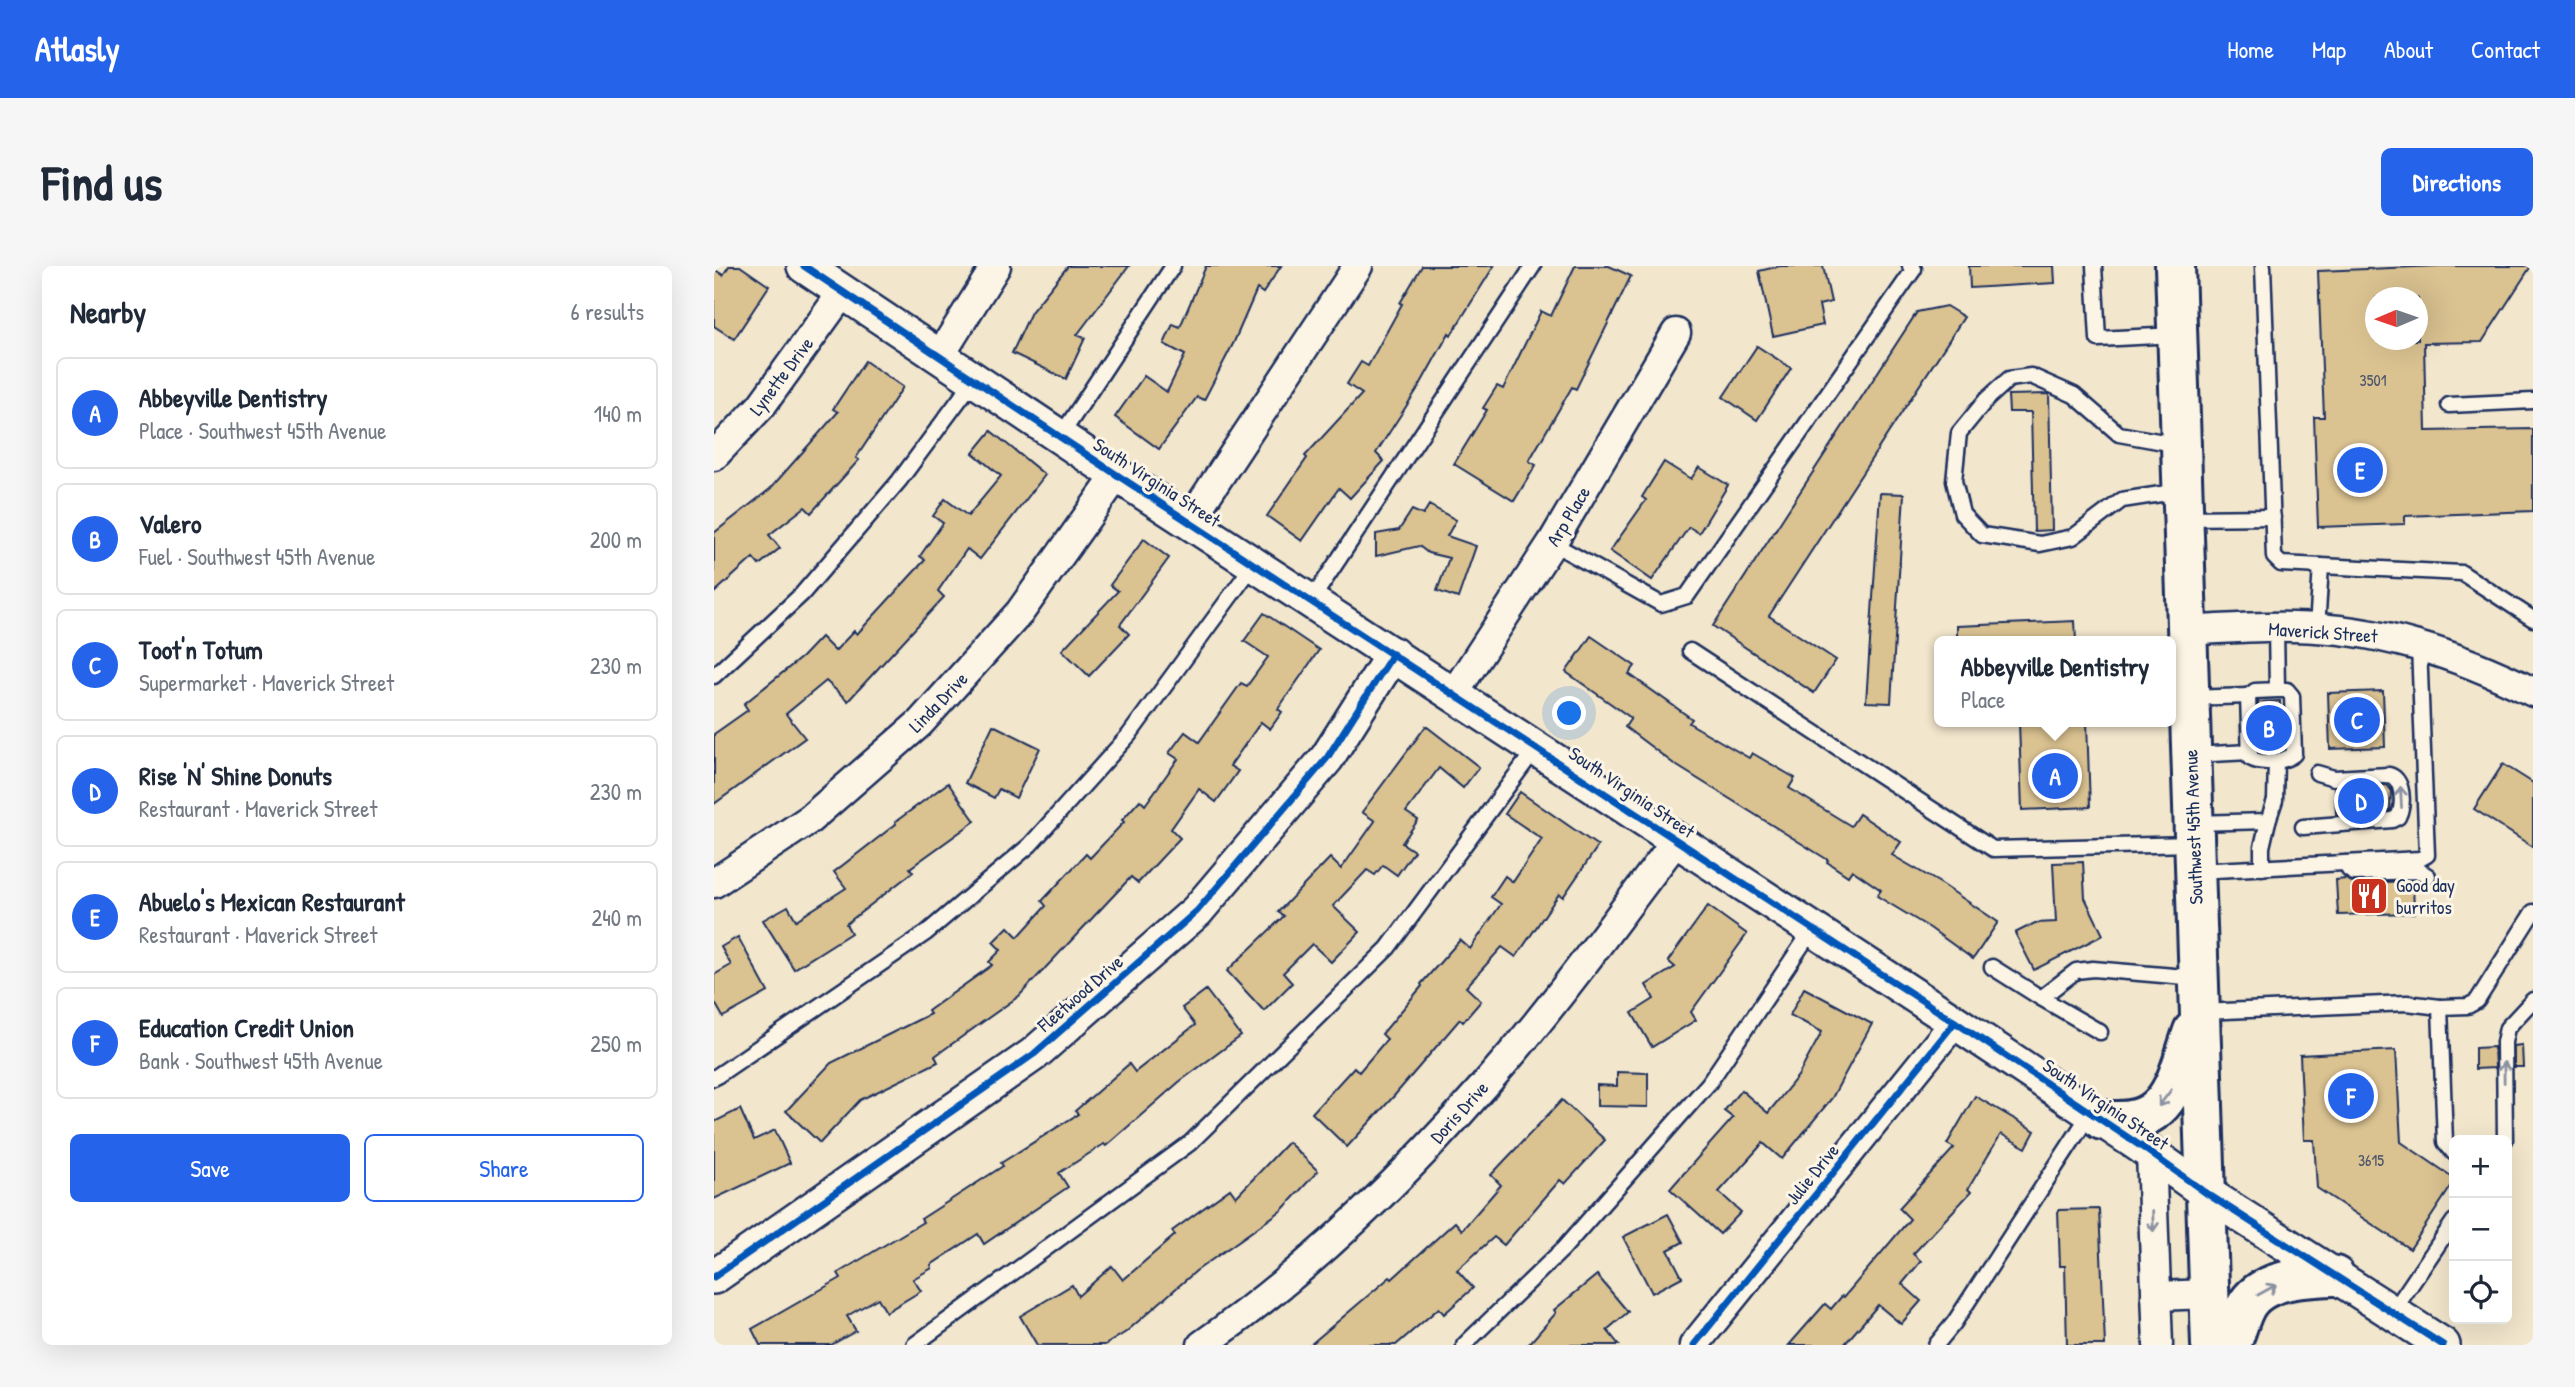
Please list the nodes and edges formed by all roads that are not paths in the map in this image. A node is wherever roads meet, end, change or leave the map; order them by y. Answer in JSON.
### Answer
{"nodes":[{"id":1,"x":996,"y":266,"type":"edge"},
{"id":2,"x":1173,"y":266,"type":"edge"},
{"id":3,"x":1358,"y":266,"type":"edge"},
{"id":4,"x":1532,"y":266,"type":"edge"},
{"id":5,"x":1910,"y":266,"type":"edge"},
{"id":6,"x":2094,"y":266,"type":"edge"},
{"id":7,"x":2175,"y":266,"type":"edge"},
{"id":8,"x":2263,"y":266,"type":"edge"},
{"id":9,"x":806,"y":267,"type":"edge"},
{"id":10,"x":843,"y":292,"type":"junction"},
{"id":11,"x":1676,"y":333,"type":"dead end"},
{"id":12,"x":2177,"y":335,"type":"junction"},
{"id":13,"x":939,"y":357,"type":"junction"},
{"id":14,"x":974,"y":380,"type":"junction"},
{"id":15,"x":2533,"y":401,"type":"edge"},
{"id":16,"x":2449,"y":405,"type":"dead end"},
{"id":17,"x":1060,"y":437,"type":"junction"},
{"id":18,"x":2180,"y":445,"type":"junction"},
{"id":19,"x":714,"y":456,"type":"edge"},
{"id":20,"x":1117,"y":475,"type":"junction"},
{"id":21,"x":2182,"y":505,"type":"junction"},
{"id":22,"x":2273,"y":517,"type":"junction"},
{"id":23,"x":1189,"y":522,"type":"junction"},
{"id":24,"x":1552,"y":543,"type":"junction"},
{"id":25,"x":1254,"y":564,"type":"junction"},
{"id":26,"x":2321,"y":566,"type":"junction"},
{"id":27,"x":1311,"y":601,"type":"junction"},
{"id":28,"x":2533,"y":619,"type":"edge"},
{"id":29,"x":2276,"y":627,"type":"junction"},
{"id":30,"x":2317,"y":628,"type":"junction"},
{"id":31,"x":2186,"y":631,"type":"junction"},
{"id":32,"x":2419,"y":646,"type":"junction"},
{"id":33,"x":1690,"y":651,"type":"dead end"},
{"id":34,"x":1393,"y":654,"type":"junction"},
{"id":35,"x":714,"y":676,"type":"edge"},
{"id":36,"x":2277,"y":690,"type":"junction"},
{"id":37,"x":2533,"y":692,"type":"edge"},
{"id":38,"x":1453,"y":695,"type":"junction"},
{"id":39,"x":2248,"y":696,"type":"junction"},
{"id":40,"x":2188,"y":698,"type":"junction"},
{"id":41,"x":2253,"y":745,"type":"junction"},
{"id":42,"x":1536,"y":748,"type":"junction"},
{"id":43,"x":2190,"y":755,"type":"junction"},
{"id":44,"x":2277,"y":761,"type":"junction"},
{"id":45,"x":2317,"y":773,"type":"dead end"},
{"id":46,"x":2268,"y":821,"type":"junction"},
{"id":47,"x":2303,"y":827,"type":"dead end"},
{"id":48,"x":1676,"y":841,"type":"junction"},
{"id":49,"x":2193,"y":846,"type":"junction"},
{"id":50,"x":2346,"y":863,"type":"junction"},
{"id":51,"x":2262,"y":868,"type":"junction"},
{"id":52,"x":2428,"y":876,"type":"dead end"},
{"id":53,"x":714,"y":883,"type":"edge"},
{"id":54,"x":2533,"y":912,"type":"edge"},
{"id":55,"x":1812,"y":930,"type":"junction"},
{"id":56,"x":1992,"y":967,"type":"dead end"},
{"id":57,"x":2199,"y":995,"type":"junction"},
{"id":58,"x":2041,"y":998,"type":"junction"},
{"id":59,"x":2533,"y":1000,"type":"edge"},
{"id":60,"x":2440,"y":1007,"type":"junction"},
{"id":61,"x":1955,"y":1023,"type":"junction"},
{"id":62,"x":2100,"y":1032,"type":"dead end"},
{"id":63,"x":714,"y":1078,"type":"edge"},
{"id":64,"x":2096,"y":1116,"type":"junction"},
{"id":65,"x":2505,"y":1135,"type":"edge"},
{"id":66,"x":2449,"y":1147,"type":"edge"},
{"id":67,"x":2151,"y":1153,"type":"junction"},
{"id":68,"x":2206,"y":1193,"type":"junction"},
{"id":69,"x":2449,"y":1228,"type":"edge"},
{"id":70,"x":2335,"y":1276,"type":"junction"},
{"id":71,"x":714,"y":1277,"type":"edge"},
{"id":72,"x":2209,"y":1294,"type":"junction"},
{"id":73,"x":2156,"y":1296,"type":"junction"},
{"id":74,"x":2392,"y":1313,"type":"junction"},
{"id":75,"x":914,"y":1345,"type":"edge"},
{"id":76,"x":1202,"y":1345,"type":"edge"},
{"id":77,"x":1464,"y":1345,"type":"edge"},
{"id":78,"x":1694,"y":1345,"type":"edge"},
{"id":79,"x":1936,"y":1345,"type":"edge"},
{"id":80,"x":2158,"y":1345,"type":"edge"},
{"id":81,"x":2211,"y":1345,"type":"edge"},
{"id":82,"x":2231,"y":1345,"type":"edge"},
{"id":83,"x":2443,"y":1345,"type":"edge"}],
"edges":[{"from":1,"to":13,"type":"street"},
{"from":2,"to":17,"type":"lane"},
{"from":3,"to":23,"type":"street"},
{"from":4,"to":27,"type":"lane"},
{"from":5,"to":24,"type":"lane"},
{"from":6,"to":12,"type":"lane"},
{"from":7,"to":12,"type":"main road","name":"Southwest 45th Avenue"},
{"from":8,"to":22,"type":"lane"},
{"from":9,"to":10,"type":"street","name":"South Virginia Street"},
{"from":10,"to":13,"type":"street","name":"South Virginia Street"},
{"from":10,"to":19,"type":"street","name":"Lynette Drive"},
{"from":11,"to":24,"type":"street","name":"Arp Place"},
{"from":12,"to":18,"type":"main road","name":"Southwest 45th Avenue"},
{"from":13,"to":14,"type":"street","name":"South Virginia Street"},
{"from":14,"to":17,"type":"street","name":"South Virginia Street"},
{"from":14,"to":35,"type":"lane"},
{"from":15,"to":16,"type":"lane"},
{"from":17,"to":20,"type":"street","name":"South Virginia Street"},
{"from":18,"to":21,"type":"main road","name":"Southwest 45th Avenue"},
{"from":18,"to":21,"type":"lane"},
{"from":20,"to":23,"type":"street","name":"South Virginia Street"},
{"from":20,"to":53,"type":"street","name":"Linda Drive"},
{"from":21,"to":22,"type":"lane"},
{"from":21,"to":31,"type":"main road","name":"Southwest 45th Avenue"},
{"from":22,"to":26,"type":"lane"},
{"from":23,"to":25,"type":"street","name":"South Virginia Street"},
{"from":24,"to":38,"type":"street","name":"Arp Place"},
{"from":25,"to":27,"type":"street","name":"South Virginia Street"},
{"from":25,"to":63,"type":"lane"},
{"from":26,"to":28,"type":"lane"},
{"from":26,"to":30,"type":"lane"},
{"from":27,"to":34,"type":"street","name":"South Virginia Street"},
{"from":29,"to":30,"type":"street","name":"Maverick Street"},
{"from":29,"to":31,"type":"street","name":"Maverick Street"},
{"from":29,"to":36,"type":"lane"},
{"from":30,"to":32,"type":"street","name":"Maverick Street"},
{"from":31,"to":40,"type":"main road","name":"Southwest 45th Avenue"},
{"from":32,"to":37,"type":"street","name":"Maverick Street"},
{"from":32,"to":50,"type":"lane"},
{"from":33,"to":49,"type":"lane"},
{"from":34,"to":38,"type":"street","name":"South Virginia Street"},
{"from":34,"to":71,"type":"street","name":"Fleetwood Drive"},
{"from":36,"to":39,"type":"lane"},
{"from":36,"to":44,"type":"lane"},
{"from":38,"to":42,"type":"street","name":"South Virginia Street"},
{"from":39,"to":40,"type":"lane"},
{"from":39,"to":41,"type":"lane"},
{"from":40,"to":43,"type":"main road","name":"Southwest 45th Avenue"},
{"from":41,"to":43,"type":"lane"},
{"from":41,"to":44,"type":"lane"},
{"from":42,"to":48,"type":"street","name":"South Virginia Street"},
{"from":42,"to":75,"type":"lane"},
{"from":43,"to":49,"type":"main road","name":"Southwest 45th Avenue"},
{"from":44,"to":46,"type":"lane"},
{"from":47,"to":45,"type":"lane","one_way":true},
{"from":46,"to":49,"type":"lane"},
{"from":46,"to":51,"type":"lane"},
{"from":48,"to":55,"type":"street","name":"South Virginia Street"},
{"from":48,"to":76,"type":"street","name":"Doris Drive"},
{"from":49,"to":51,"type":"lane"},
{"from":49,"to":57,"type":"main road","name":"Southwest 45th Avenue"},
{"from":50,"to":51,"type":"lane"},
{"from":50,"to":52,"type":"lane"},
{"from":54,"to":60,"type":"lane"},
{"from":55,"to":61,"type":"street","name":"South Virginia Street"},
{"from":55,"to":77,"type":"lane"},
{"from":56,"to":58,"type":"lane"},
{"from":57,"to":58,"type":"lane"},
{"from":57,"to":60,"type":"lane"},
{"from":57,"to":64,"type":"main road","one_way":true},
{"from":57,"to":68,"type":"main road","name":"Southwest 45th Avenue"},
{"from":58,"to":62,"type":"lane"},
{"from":65,"to":59,"type":"lane","one_way":true},
{"from":60,"to":66,"type":"lane"},
{"from":61,"to":64,"type":"street","name":"South Virginia Street"},
{"from":61,"to":78,"type":"street","name":"Julie Drive"},
{"from":64,"to":67,"type":"street","name":"South Virginia Street"},
{"from":64,"to":79,"type":"lane"},
{"from":67,"to":68,"type":"street","name":"South Virginia Street"},
{"from":67,"to":73,"type":"street","one_way":true},
{"from":68,"to":70,"type":"street","name":"South Virginia Street"},
{"from":68,"to":72,"type":"main road","name":"Southwest 45th Avenue"},
{"from":69,"to":74,"type":"lane"},
{"from":70,"to":74,"type":"street","name":"South Virginia Street"},
{"from":82,"to":70,"type":"main road","one_way":true},
{"from":72,"to":73,"type":"street"},
{"from":72,"to":81,"type":"main road","name":"Southwest 45th Avenue"},
{"from":73,"to":80,"type":"street"},
{"from":74,"to":83,"type":"street","name":"South Virginia Street"}]}
